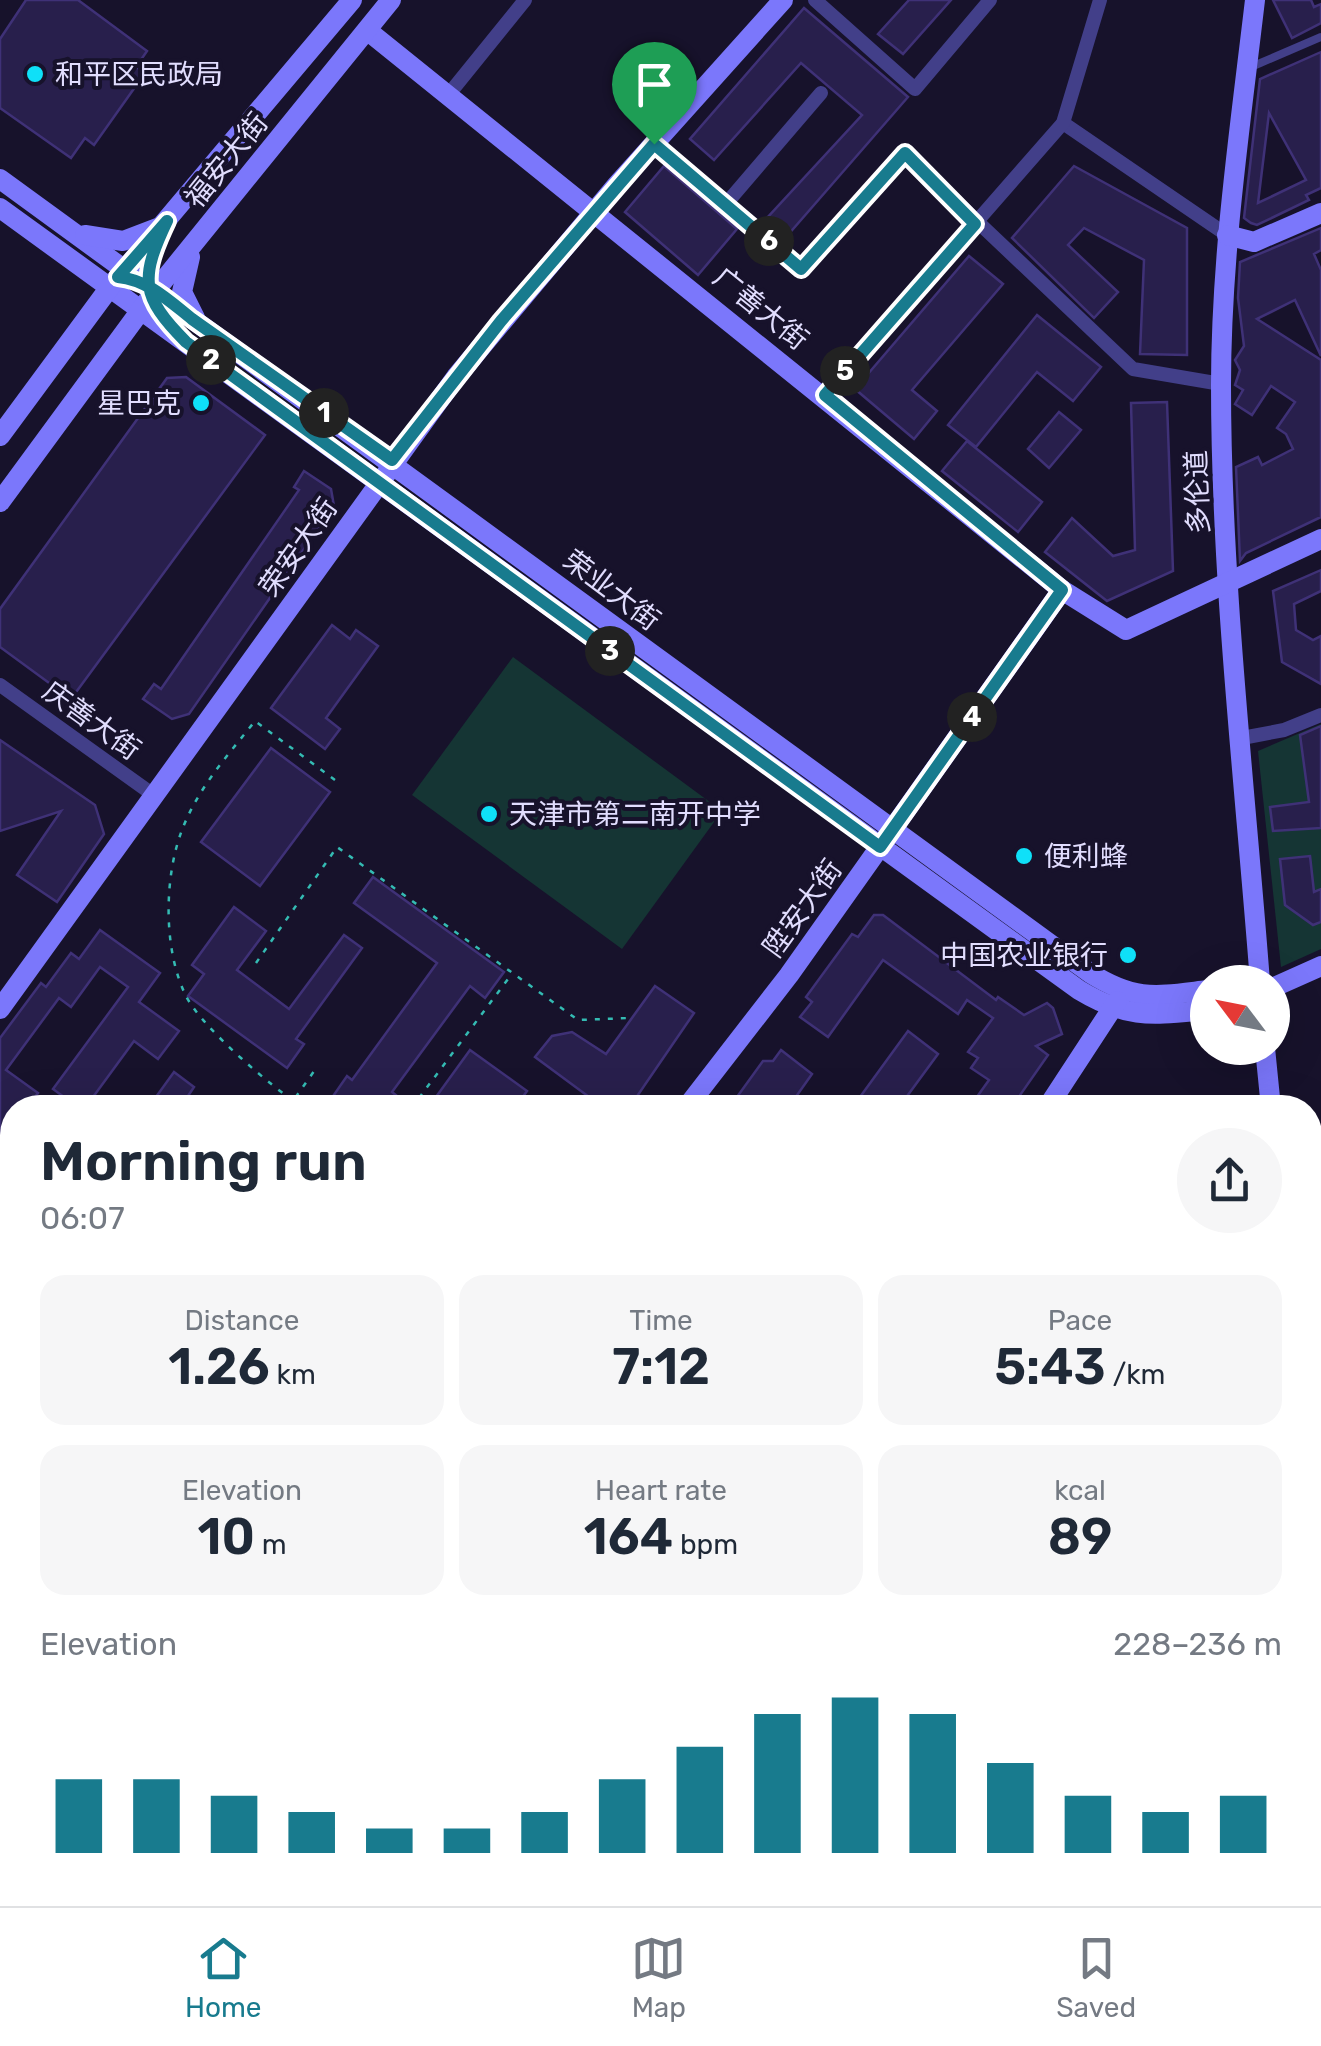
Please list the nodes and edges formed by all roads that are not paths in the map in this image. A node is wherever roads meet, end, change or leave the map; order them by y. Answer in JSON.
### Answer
{"nodes":[{"id":1,"x":352,"y":0,"type":"edge"},
{"id":2,"x":391,"y":0,"type":"edge"},
{"id":3,"x":525,"y":0,"type":"edge"},
{"id":4,"x":783,"y":0,"type":"edge"},
{"id":5,"x":815,"y":0,"type":"edge"},
{"id":6,"x":990,"y":0,"type":"edge"},
{"id":7,"x":1100,"y":0,"type":"edge"},
{"id":8,"x":1256,"y":0,"type":"edge"},
{"id":9,"x":368,"y":31,"type":"junction"},
{"id":10,"x":1321,"y":37,"type":"edge"},
{"id":11,"x":1247,"y":69,"type":"junction"},
{"id":12,"x":821,"y":93,"type":"dead end"},
{"id":13,"x":449,"y":94,"type":"junction"},
{"id":14,"x":1063,"y":123,"type":"junction"},
{"id":15,"x":654,"y":144,"type":"junction"},
{"id":16,"x":0,"y":178,"type":"edge"},
{"id":17,"x":725,"y":204,"type":"junction"},
{"id":18,"x":0,"y":208,"type":"edge"},
{"id":19,"x":595,"y":211,"type":"junction"},
{"id":20,"x":1321,"y":214,"type":"edge"},
{"id":21,"x":167,"y":221,"type":"junction"},
{"id":22,"x":975,"y":224,"type":"junction"},
{"id":23,"x":73,"y":231,"type":"junction"},
{"id":24,"x":1227,"y":235,"type":"junction"},
{"id":25,"x":197,"y":239,"type":"junction"},
{"id":26,"x":137,"y":285,"type":"junction"},
{"id":27,"x":199,"y":324,"type":"junction"},
{"id":28,"x":1221,"y":384,"type":"junction"},
{"id":29,"x":825,"y":395,"type":"junction"},
{"id":30,"x":0,"y":436,"type":"edge"},
{"id":31,"x":392,"y":460,"type":"junction"},
{"id":32,"x":378,"y":480,"type":"junction"},
{"id":33,"x":0,"y":502,"type":"edge"},
{"id":34,"x":1321,"y":539,"type":"edge"},
{"id":35,"x":1228,"y":581,"type":"junction"},
{"id":36,"x":1062,"y":590,"type":"junction"},
{"id":37,"x":0,"y":684,"type":"edge"},
{"id":38,"x":1321,"y":715,"type":"edge"},
{"id":39,"x":1242,"y":738,"type":"junction"},
{"id":40,"x":156,"y":796,"type":"junction"},
{"id":41,"x":886,"y":838,"type":"junction"},
{"id":42,"x":1258,"y":950,"type":"junction"},
{"id":43,"x":1251,"y":965,"type":"edge"},
{"id":44,"x":1259,"y":965,"type":"edge"},
{"id":45,"x":1321,"y":966,"type":"edge"},
{"id":46,"x":1290,"y":980,"type":"edge"},
{"id":47,"x":1190,"y":992,"type":"edge"},
{"id":48,"x":1116,"y":1001,"type":"junction"},
{"id":49,"x":0,"y":1009,"type":"edge"},
{"id":50,"x":1190,"y":1012,"type":"edge"},
{"id":51,"x":1267,"y":1065,"type":"edge"},
{"id":52,"x":696,"y":1095,"type":"edge"},
{"id":53,"x":1055,"y":1095,"type":"edge"},
{"id":54,"x":1270,"y":1095,"type":"edge"}],
"edges":[{"from":1,"to":21,"type":"street","name":"福安大街"},
{"from":2,"to":9,"type":"street","name":"福安大街"},
{"from":3,"to":13,"type":"street"},
{"from":4,"to":15,"type":"street","name":"荣安大街"},
{"from":5,"to":6,"type":"street"},
{"from":7,"to":14,"type":"street"},
{"from":8,"to":11,"type":"street","name":"多伦道"},
{"from":9,"to":13,"type":"street","name":"广善大街"},
{"from":9,"to":25,"type":"street","name":"福安大街"},
{"from":10,"to":11,"type":"lane"},
{"from":11,"to":24,"type":"street","name":"多伦道"},
{"from":12,"to":17,"type":"street"},
{"from":13,"to":19,"type":"street","name":"广善大街"},
{"from":14,"to":22,"type":"street"},
{"from":14,"to":24,"type":"street"},
{"from":15,"to":17,"type":"street"},
{"from":15,"to":19,"type":"street","name":"荣安大街"},
{"from":16,"to":23,"type":"street","name":"荣业大街"},
{"from":17,"to":22,"type":"street"},
{"from":18,"to":26,"type":"street"},
{"from":19,"to":29,"type":"street","name":"广善大街"},
{"from":19,"to":31,"type":"street","name":"荣安大街"},
{"from":20,"to":24,"type":"street"},
{"from":21,"to":23,"type":"street"},
{"from":21,"to":26,"type":"street","name":"福安大街"},
{"from":22,"to":28,"type":"street"},
{"from":22,"to":29,"type":"street"},
{"from":23,"to":26,"type":"street","name":"荣业大街"},
{"from":24,"to":28,"type":"street","name":"多伦道"},
{"from":25,"to":26,"type":"street","name":"福安大街"},
{"from":25,"to":27,"type":"street"},
{"from":26,"to":27,"type":"street","name":"荣业大街"},
{"from":26,"to":30,"type":"street","name":"福安大街"},
{"from":26,"to":32,"type":"street","name":"荣业大街"},
{"from":26,"to":33,"type":"street","name":"福安大街"},
{"from":27,"to":31,"type":"street","name":"荣业大街"},
{"from":28,"to":35,"type":"street","name":"多伦道"},
{"from":29,"to":36,"type":"street","name":"广善大街"},
{"from":31,"to":32,"type":"street","name":"荣安大街"},
{"from":31,"to":41,"type":"street","name":"荣业大街"},
{"from":32,"to":40,"type":"street","name":"荣安大街"},
{"from":32,"to":41,"type":"street","name":"荣业大街"},
{"from":34,"to":35,"type":"street"},
{"from":35,"to":36,"type":"street","name":"广善大街"},
{"from":35,"to":39,"type":"street","name":"多伦道"},
{"from":36,"to":41,"type":"street","name":"陞安大街"},
{"from":37,"to":40,"type":"street","name":"庆善大街"},
{"from":38,"to":39,"type":"street"},
{"from":39,"to":42,"type":"street","name":"多伦道"},
{"from":40,"to":49,"type":"street","name":"荣安大街"},
{"from":41,"to":48,"type":"street","name":"荣业大街"},
{"from":41,"to":52,"type":"street","name":"陞安大街"},
{"from":42,"to":43,"type":"street"},
{"from":42,"to":44,"type":"street","name":"多伦道"},
{"from":45,"to":46,"type":"street"},
{"from":47,"to":48,"type":"street"},
{"from":48,"to":50,"type":"street"},
{"from":48,"to":53,"type":"street"},
{"from":51,"to":54,"type":"street"}]}
